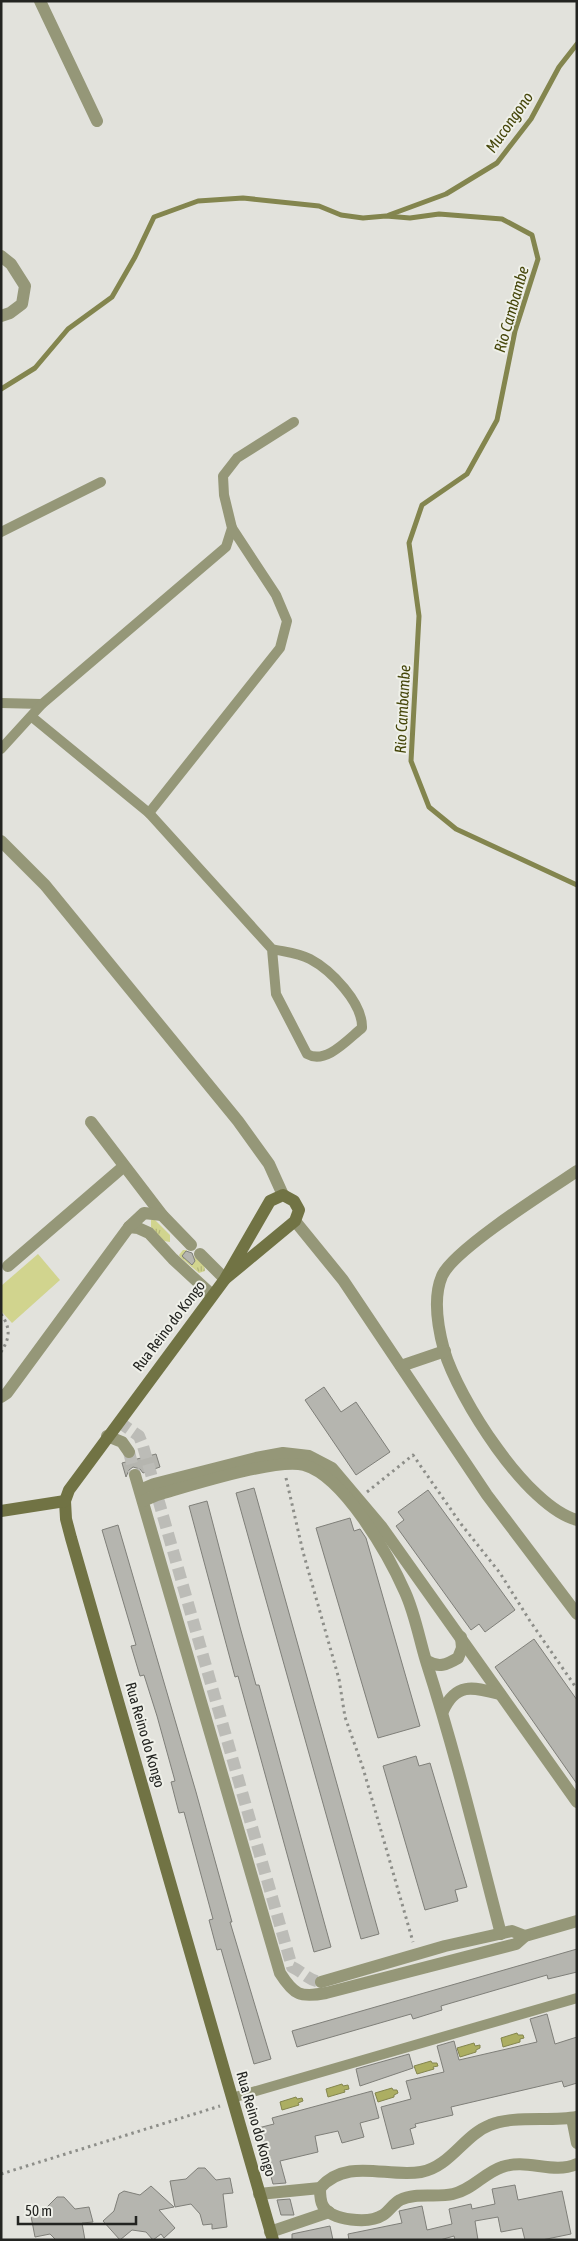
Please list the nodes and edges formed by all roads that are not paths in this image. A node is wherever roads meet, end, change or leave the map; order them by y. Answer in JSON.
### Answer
{"nodes":[{"id":1,"x":40,"y":1,"type":"edge"},
{"id":2,"x":97,"y":121,"type":"dead end"},
{"id":3,"x":1,"y":256,"type":"edge"},
{"id":4,"x":1,"y":316,"type":"edge"},
{"id":5,"x":294,"y":422,"type":"dead end"},
{"id":6,"x":101,"y":482,"type":"dead end"},
{"id":7,"x":232,"y":528,"type":"junction"},
{"id":8,"x":1,"y":532,"type":"edge"},
{"id":9,"x":1,"y":703,"type":"edge"},
{"id":10,"x":42,"y":704,"type":"junction"},
{"id":11,"x":32,"y":717,"type":"junction"},
{"id":12,"x":1,"y":749,"type":"edge"},
{"id":13,"x":149,"y":813,"type":"junction"},
{"id":14,"x":1,"y":840,"type":"edge"},
{"id":15,"x":272,"y":949,"type":"junction"},
{"id":16,"x":91,"y":1122,"type":"dead end"},
{"id":17,"x":123,"y":1167,"type":"junction"},
{"id":18,"x":577,"y":1171,"type":"edge"},
{"id":19,"x":283,"y":1195,"type":"junction"},
{"id":20,"x":162,"y":1215,"type":"junction"},
{"id":21,"x":295,"y":1221,"type":"junction"},
{"id":22,"x":129,"y":1227,"type":"junction"},
{"id":23,"x":192,"y":1247,"type":"junction"},
{"id":24,"x":173,"y":1259,"type":"junction"},
{"id":25,"x":8,"y":1266,"type":"dead end"},
{"id":26,"x":225,"y":1279,"type":"junction"},
{"id":27,"x":212,"y":1295,"type":"junction"},
{"id":28,"x":445,"y":1351,"type":"junction"},
{"id":29,"x":401,"y":1366,"type":"junction"},
{"id":30,"x":1,"y":1397,"type":"edge"},
{"id":31,"x":107,"y":1436,"type":"junction"},
{"id":32,"x":128,"y":1452,"type":"tunnel mouth"},
{"id":33,"x":135,"y":1474,"type":"tunnel mouth"},
{"id":34,"x":141,"y":1495,"type":"junction"},
{"id":35,"x":65,"y":1501,"type":"junction"},
{"id":36,"x":1,"y":1511,"type":"edge"},
{"id":37,"x":577,"y":1520,"type":"edge"},
{"id":38,"x":577,"y":1614,"type":"edge"},
{"id":39,"x":461,"y":1637,"type":"junction"},
{"id":40,"x":427,"y":1662,"type":"junction"},
{"id":41,"x":500,"y":1694,"type":"junction"},
{"id":42,"x":443,"y":1711,"type":"junction"},
{"id":43,"x":577,"y":1802,"type":"edge"},
{"id":44,"x":577,"y":1921,"type":"edge"},
{"id":45,"x":501,"y":1934,"type":"junction"},
{"id":46,"x":525,"y":1936,"type":"junction"},
{"id":47,"x":321,"y":1982,"type":"tunnel mouth"},
{"id":48,"x":577,"y":1998,"type":"edge"},
{"id":49,"x":232,"y":2098,"type":"junction"},
{"id":50,"x":574,"y":2117,"type":"edge"},
{"id":51,"x":577,"y":2143,"type":"edge"},
{"id":52,"x":577,"y":2164,"type":"edge"},
{"id":53,"x":320,"y":2188,"type":"junction"},
{"id":54,"x":259,"y":2194,"type":"junction"},
{"id":55,"x":329,"y":2212,"type":"junction"},
{"id":56,"x":272,"y":2236,"type":"edge"}],
"edges":[{"from":1,"to":2,"type":"street"},
{"from":3,"to":4,"type":"street"},
{"from":5,"to":7,"type":"lane"},
{"from":6,"to":8,"type":"lane"},
{"from":7,"to":10,"type":"lane"},
{"from":7,"to":13,"type":"lane"},
{"from":9,"to":10,"type":"lane"},
{"from":10,"to":11,"type":"lane"},
{"from":11,"to":12,"type":"lane"},
{"from":11,"to":13,"type":"lane"},
{"from":13,"to":15,"type":"lane"},
{"from":14,"to":19,"type":"street"},
{"from":15,"to":15,"type":"lane"},
{"from":16,"to":17,"type":"street"},
{"from":17,"to":20,"type":"street"},
{"from":17,"to":25,"type":"street"},
{"from":18,"to":28,"type":"street"},
{"from":19,"to":21,"type":"street"},
{"from":19,"to":26,"type":"street","name":"Rua Reino do Kongo"},
{"from":20,"to":22,"type":"street"},
{"from":20,"to":23,"type":"street"},
{"from":21,"to":26,"type":"street","name":"Rua Reino do Kongo"},
{"from":21,"to":29,"type":"street"},
{"from":22,"to":24,"type":"street"},
{"from":22,"to":30,"type":"street"},
{"from":23,"to":24,"type":"street"},
{"from":23,"to":26,"type":"street"},
{"from":24,"to":27,"type":"street"},
{"from":26,"to":27,"type":"street","name":"Rua Reino do Kongo"},
{"from":27,"to":31,"type":"street","name":"Rua Reino do Kongo"},
{"from":28,"to":29,"type":"street"},
{"from":28,"to":37,"type":"street"},
{"from":29,"to":38,"type":"street"},
{"from":31,"to":32,"type":"street"},
{"from":31,"to":35,"type":"street","name":"Rua Reino do Kongo"},
{"from":33,"to":34,"type":"street"},
{"from":34,"to":39,"type":"street"},
{"from":34,"to":40,"type":"street"},
{"from":34,"to":46,"type":"street"},
{"from":35,"to":36,"type":"street"},
{"from":35,"to":49,"type":"street","name":"Rua Reino do Kongo"},
{"from":39,"to":40,"type":"street"},
{"from":39,"to":41,"type":"street"},
{"from":40,"to":42,"type":"street"},
{"from":41,"to":42,"type":"street"},
{"from":41,"to":43,"type":"street"},
{"from":42,"to":45,"type":"street"},
{"from":44,"to":46,"type":"street"},
{"from":45,"to":46,"type":"street"},
{"from":45,"to":47,"type":"street"},
{"from":48,"to":49,"type":"lane"},
{"from":49,"to":54,"type":"street","name":"Rua Reino do Kongo"},
{"from":50,"to":51,"type":"street"},
{"from":50,"to":53,"type":"street"},
{"from":52,"to":55,"type":"street"},
{"from":53,"to":54,"type":"street"},
{"from":53,"to":55,"type":"street"},
{"from":54,"to":56,"type":"street","name":"Rua Reino do Kongo"},
{"from":55,"to":56,"type":"street"}]}
